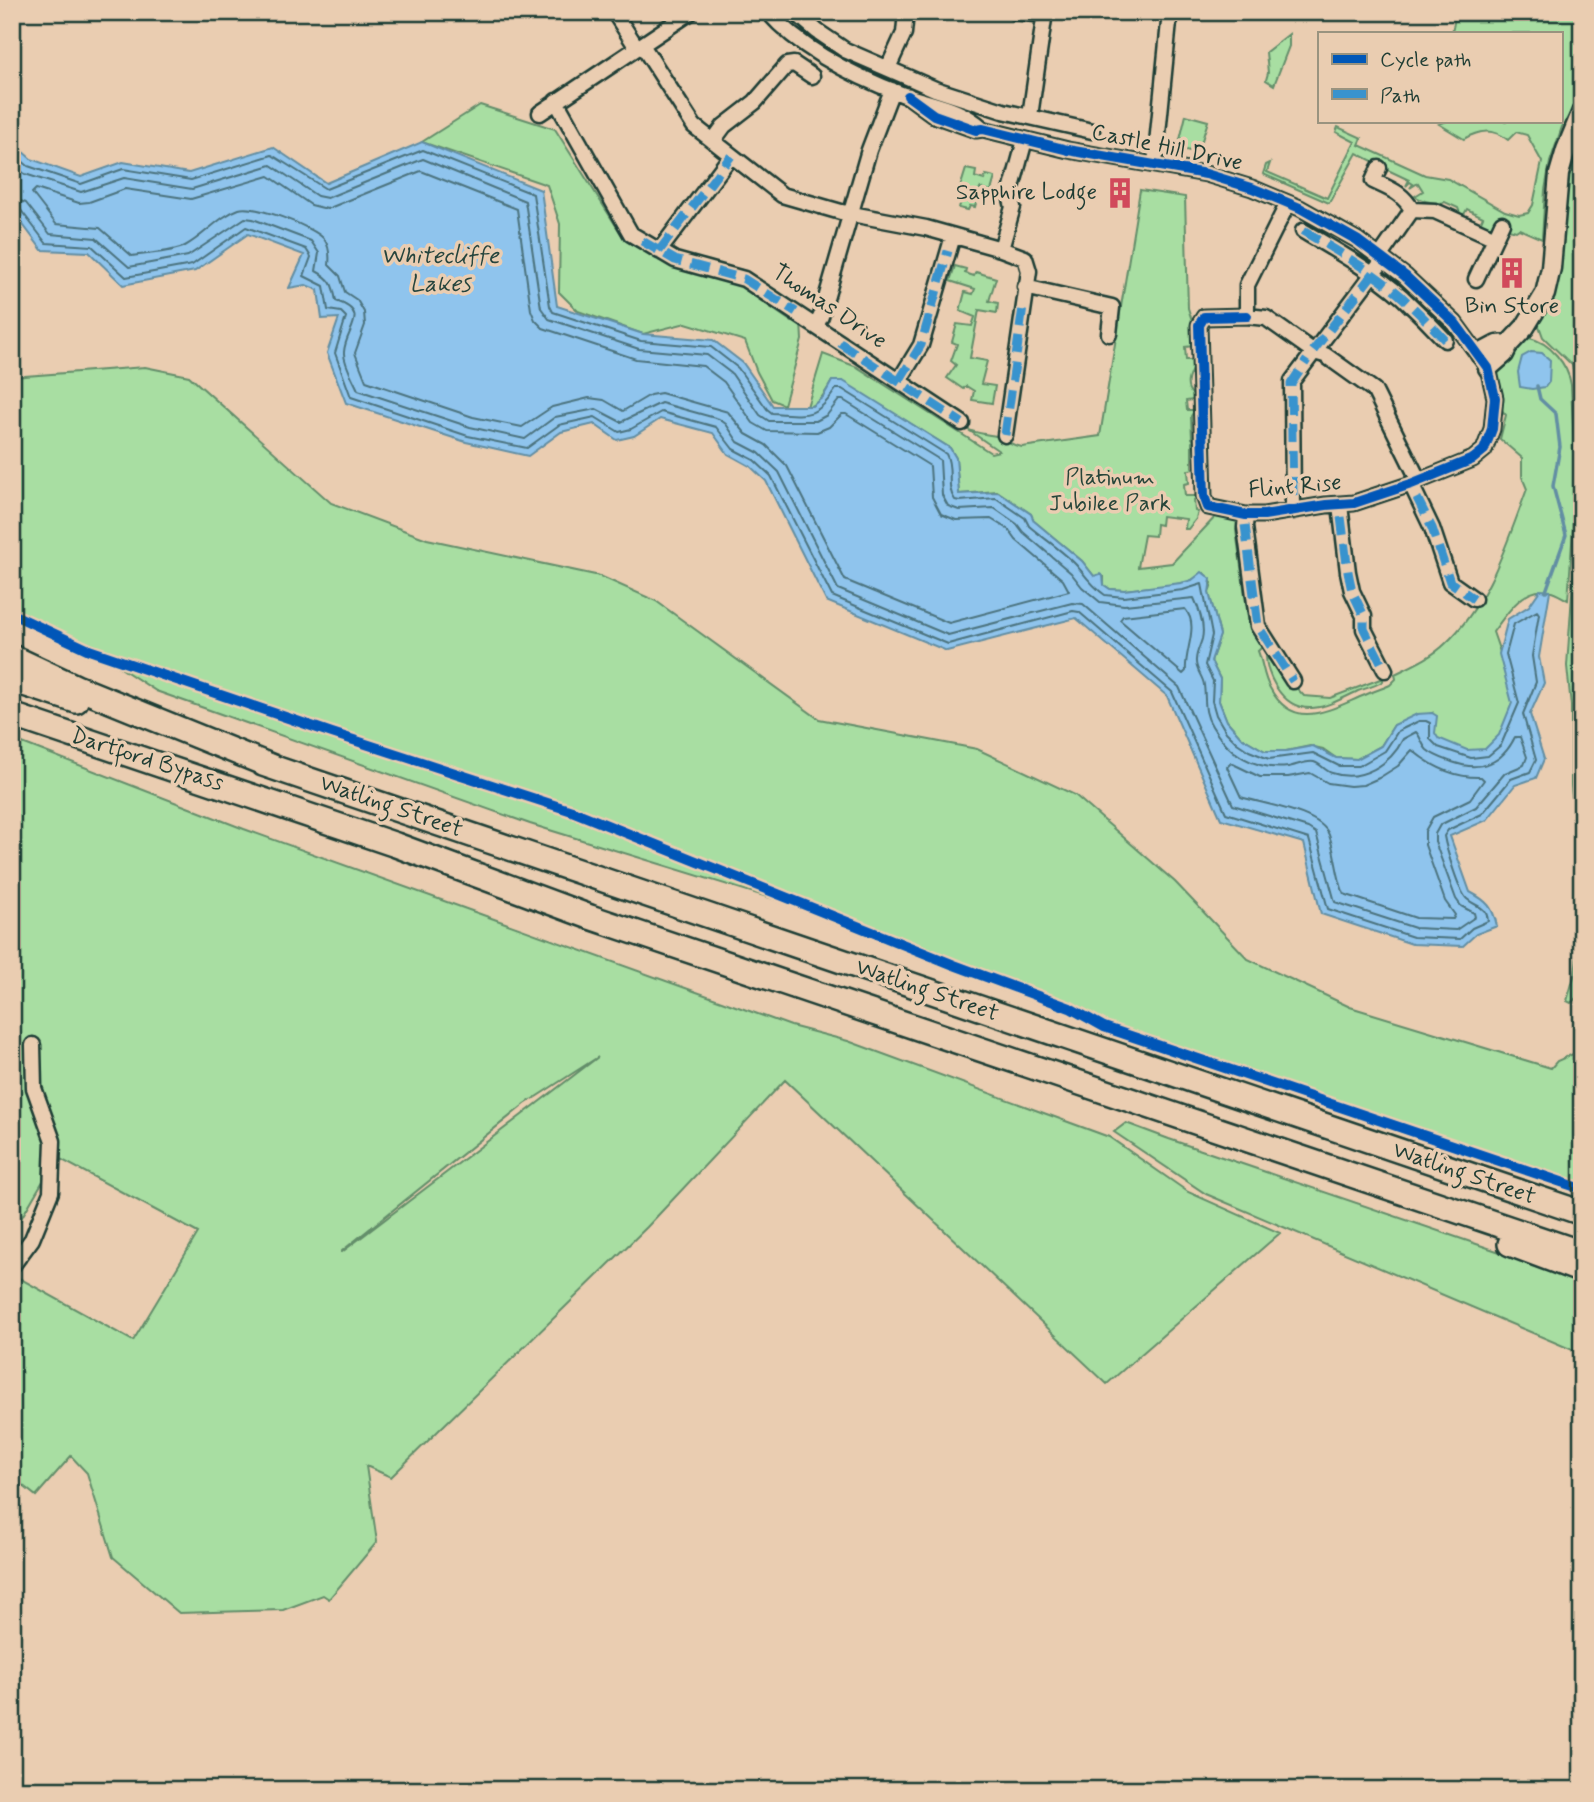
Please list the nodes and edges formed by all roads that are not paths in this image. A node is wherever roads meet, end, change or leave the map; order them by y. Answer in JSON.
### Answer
{"nodes":[{"id":1,"x":614,"y":12,"type":"edge"},
{"id":2,"x":691,"y":12,"type":"edge"},
{"id":3,"x":768,"y":12,"type":"edge"},
{"id":4,"x":795,"y":12,"type":"edge"},
{"id":5,"x":906,"y":12,"type":"edge"},
{"id":6,"x":1014,"y":12,"type":"edge"},
{"id":7,"x":1170,"y":12,"type":"edge"},
{"id":8,"x":1044,"y":14,"type":"edge"},
{"id":9,"x":639,"y":46,"type":"junction"},
{"id":10,"x":888,"y":68,"type":"junction"},
{"id":11,"x":812,"y":76,"type":"dead end"},
{"id":12,"x":892,"y":90,"type":"junction"},
{"id":13,"x":556,"y":102,"type":"junction"},
{"id":14,"x":1582,"y":111,"type":"edge"},
{"id":15,"x":540,"y":113,"type":"dead end"},
{"id":16,"x":1030,"y":116,"type":"junction"},
{"id":17,"x":1092,"y":131,"type":"dead end"},
{"id":18,"x":1025,"y":140,"type":"junction"},
{"id":19,"x":713,"y":141,"type":"junction"},
{"id":20,"x":731,"y":156,"type":"junction"},
{"id":21,"x":1155,"y":164,"type":"junction"},
{"id":22,"x":1378,"y":168,"type":"dead end"},
{"id":23,"x":1288,"y":202,"type":"junction"},
{"id":24,"x":1412,"y":210,"type":"junction"},
{"id":25,"x":850,"y":212,"type":"junction"},
{"id":26,"x":1502,"y":223,"type":"dead end"},
{"id":27,"x":1303,"y":231,"type":"dead end"},
{"id":28,"x":953,"y":236,"type":"junction"},
{"id":29,"x":1495,"y":238,"type":"junction"},
{"id":30,"x":1001,"y":249,"type":"junction"},
{"id":31,"x":659,"y":251,"type":"junction"},
{"id":32,"x":1382,"y":258,"type":"junction"},
{"id":33,"x":1373,"y":274,"type":"junction"},
{"id":34,"x":1476,"y":279,"type":"dead end"},
{"id":35,"x":1025,"y":287,"type":"junction"},
{"id":36,"x":1247,"y":316,"type":"junction"},
{"id":37,"x":816,"y":326,"type":"junction"},
{"id":38,"x":1109,"y":334,"type":"dead end"},
{"id":39,"x":1444,"y":340,"type":"dead end"},
{"id":40,"x":1313,"y":352,"type":"junction"},
{"id":41,"x":1484,"y":361,"type":"junction"},
{"id":42,"x":899,"y":381,"type":"junction"},
{"id":43,"x":962,"y":423,"type":"dead end"},
{"id":44,"x":1005,"y":435,"type":"dead end"},
{"id":45,"x":1415,"y":482,"type":"junction"},
{"id":46,"x":1340,"y":505,"type":"junction"},
{"id":47,"x":1293,"y":511,"type":"junction"},
{"id":48,"x":1247,"y":515,"type":"junction"},
{"id":49,"x":1474,"y":600,"type":"dead end"},
{"id":50,"x":12,"y":657,"type":"edge"},
{"id":51,"x":1385,"y":670,"type":"dead end"},
{"id":52,"x":12,"y":680,"type":"edge"},
{"id":53,"x":1293,"y":681,"type":"dead end"},
{"id":54,"x":12,"y":715,"type":"edge"},
{"id":55,"x":265,"y":764,"type":"junction"},
{"id":56,"x":282,"y":805,"type":"joint"},
{"id":57,"x":33,"y":1045,"type":"dead end"},
{"id":58,"x":1270,"y":1147,"type":"junction"},
{"id":59,"x":1582,"y":1213,"type":"edge"},
{"id":60,"x":1582,"y":1252,"type":"edge"},
{"id":61,"x":12,"y":1266,"type":"edge"},
{"id":62,"x":1582,"y":1271,"type":"edge"}],
"edges":[{"from":1,"to":9,"type":"street"},
{"from":2,"to":9,"type":"street"},
{"from":3,"to":12,"type":"street","name":"Castle Hill Drive"},
{"from":4,"to":10,"type":"street"},
{"from":5,"to":10,"type":"street"},
{"from":6,"to":8,"type":"street"},
{"from":7,"to":21,"type":"street"},
{"from":8,"to":16,"type":"street"},
{"from":9,"to":13,"type":"street"},
{"from":9,"to":19,"type":"street"},
{"from":10,"to":16,"type":"street"},
{"from":11,"to":19,"type":"street"},
{"from":12,"to":18,"type":"street","name":"Castle Hill Drive"},
{"from":12,"to":25,"type":"street"},
{"from":13,"to":15,"type":"street"},
{"from":13,"to":31,"type":"street","name":"Thomas Drive"},
{"from":14,"to":41,"type":"street"},
{"from":16,"to":17,"type":"street"},
{"from":18,"to":21,"type":"street","name":"Castle Hill Drive"},
{"from":18,"to":30,"type":"street"},
{"from":19,"to":20,"type":"street"},
{"from":20,"to":25,"type":"street"},
{"from":20,"to":31,"type":"street"},
{"from":21,"to":23,"type":"street","name":"Castle Hill Drive"},
{"from":22,"to":24,"type":"street"},
{"from":23,"to":32,"type":"street","name":"Castle Hill Drive"},
{"from":23,"to":36,"type":"street"},
{"from":24,"to":29,"type":"street"},
{"from":24,"to":32,"type":"street"},
{"from":25,"to":28,"type":"street"},
{"from":25,"to":37,"type":"street"},
{"from":26,"to":29,"type":"street"},
{"from":27,"to":33,"type":"street"},
{"from":28,"to":30,"type":"street"},
{"from":28,"to":42,"type":"street"},
{"from":29,"to":34,"type":"street"},
{"from":30,"to":35,"type":"street"},
{"from":31,"to":37,"type":"street","name":"Thomas Drive"},
{"from":32,"to":33,"type":"street"},
{"from":32,"to":41,"type":"street","name":"Castle Hill Drive"},
{"from":33,"to":39,"type":"street"},
{"from":33,"to":40,"type":"street"},
{"from":35,"to":38,"type":"street"},
{"from":35,"to":44,"type":"street"},
{"from":36,"to":40,"type":"street"},
{"from":36,"to":48,"type":"street","name":"Flint Rise"},
{"from":37,"to":42,"type":"street","name":"Thomas Drive"},
{"from":40,"to":45,"type":"street"},
{"from":40,"to":47,"type":"street"},
{"from":41,"to":45,"type":"street","name":"Flint Rise"},
{"from":42,"to":43,"type":"street","name":"Thomas Drive"},
{"from":45,"to":46,"type":"street","name":"Flint Rise"},
{"from":45,"to":49,"type":"street"},
{"from":46,"to":47,"type":"street","name":"Flint Rise"},
{"from":46,"to":51,"type":"street"},
{"from":47,"to":48,"type":"street","name":"Flint Rise"},
{"from":48,"to":53,"type":"street"},
{"from":50,"to":55,"type":"highway"},
{"from":52,"to":55,"type":"highway","name":"Dartford Bypass"},
{"from":54,"to":56,"type":"highway","name":"Dartford Bypass"},
{"from":55,"to":59,"type":"highway","name":"Watling Street"},
{"from":56,"to":58,"type":"highway","name":"Watling Street"},
{"from":57,"to":61,"type":"street"},
{"from":58,"to":60,"type":"highway","name":"Watling Street"},
{"from":58,"to":62,"type":"highway"}]}
